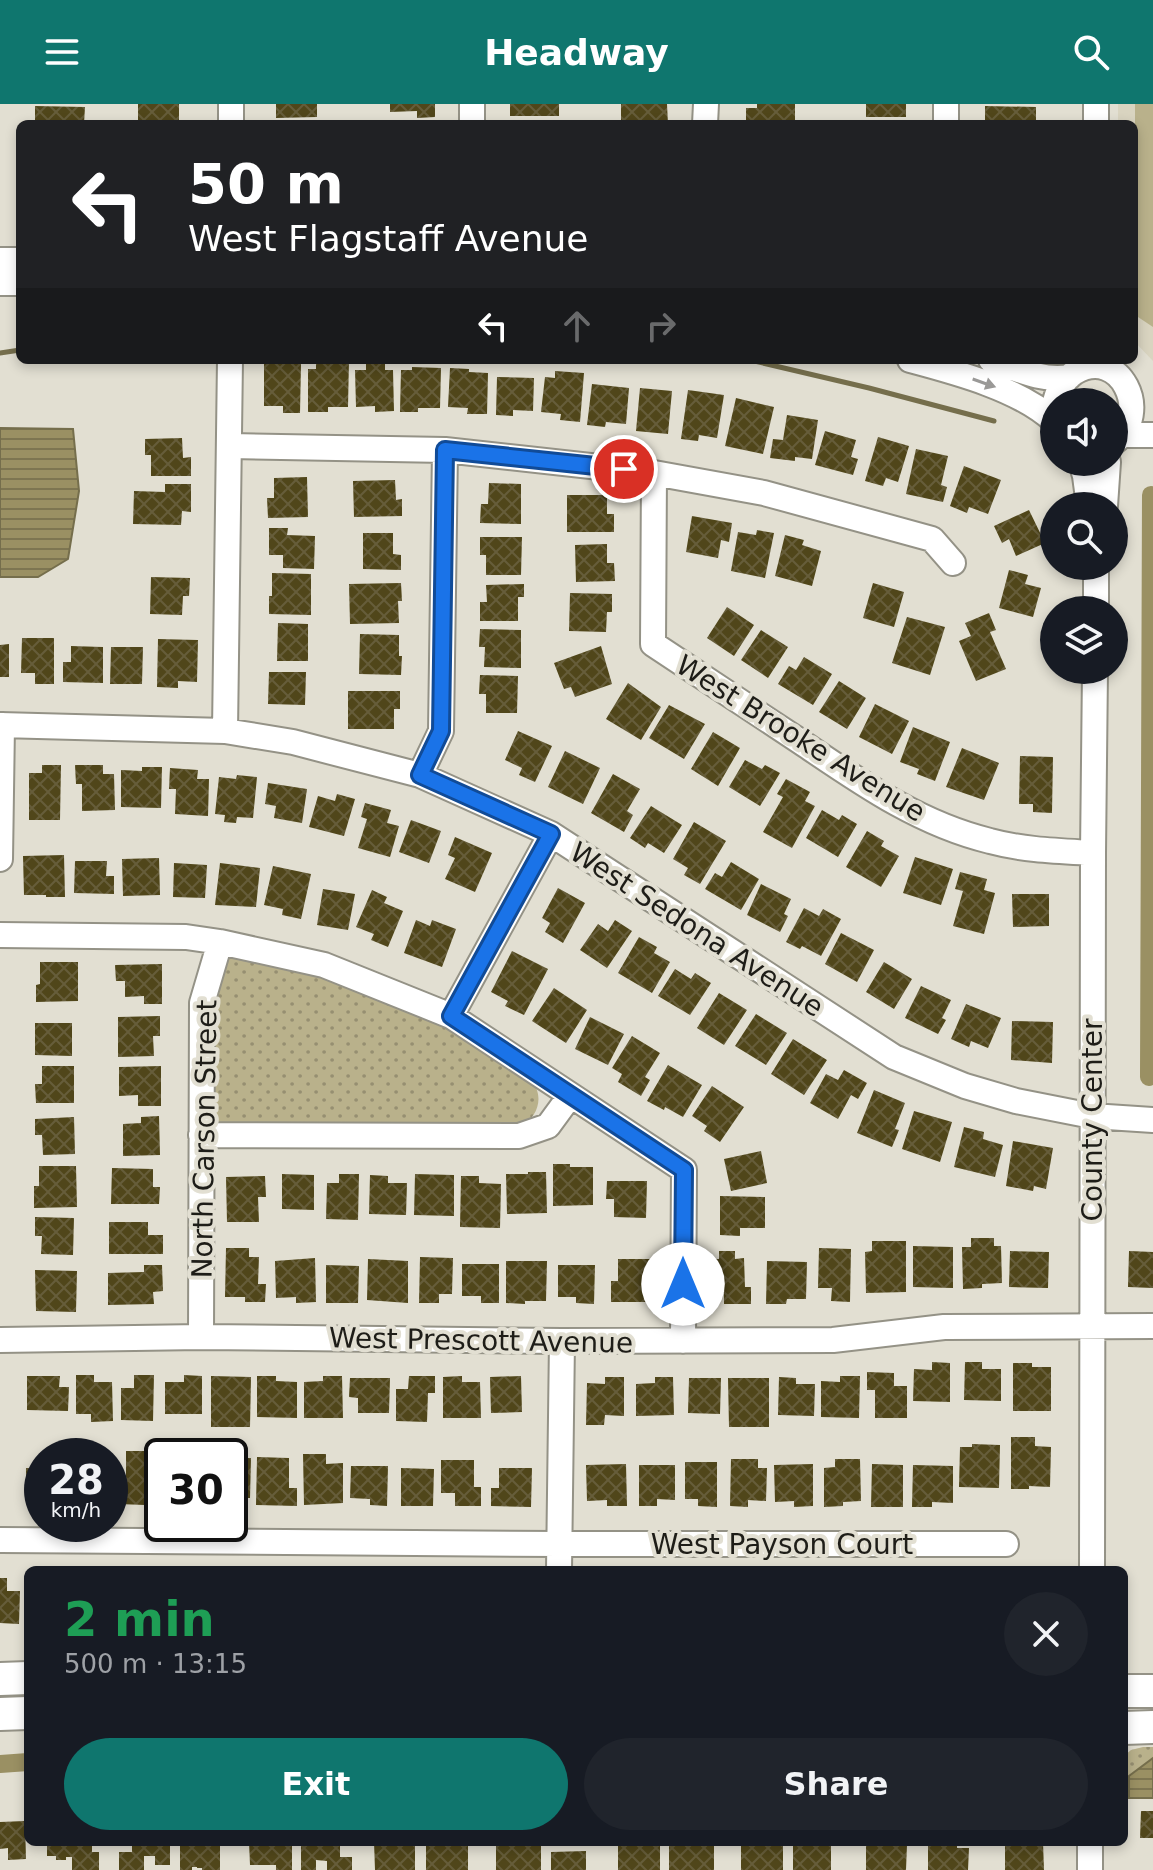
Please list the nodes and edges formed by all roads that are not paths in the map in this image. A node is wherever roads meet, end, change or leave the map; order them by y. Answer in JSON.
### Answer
{"nodes":[{"id":1,"x":230,"y":364,"type":"edge"},
{"id":2,"x":925,"y":364,"type":"edge"},
{"id":3,"x":1003,"y":364,"type":"edge"},
{"id":4,"x":1076,"y":370,"type":"edge"},
{"id":5,"x":1131,"y":384,"type":"edge"},
{"id":6,"x":1060,"y":388,"type":"edge"},
{"id":7,"x":1040,"y":410,"type":"edge"},
{"id":8,"x":1128,"y":429,"type":"edge"},
{"id":9,"x":1153,"y":435,"type":"edge"},
{"id":10,"x":1128,"y":442,"type":"edge"},
{"id":11,"x":230,"y":446,"type":"junction"},
{"id":12,"x":445,"y":450,"type":"junction"},
{"id":13,"x":654,"y":473,"type":"junction"},
{"id":14,"x":953,"y":563,"type":"dead end"},
{"id":15,"x":1095,"y":684,"type":"edge"},
{"id":16,"x":1,"y":725,"type":"edge"},
{"id":17,"x":225,"y":731,"type":"junction"},
{"id":18,"x":420,"y":775,"type":"junction"},
{"id":19,"x":551,"y":834,"type":"junction"},
{"id":20,"x":1093,"y":853,"type":"junction"},
{"id":21,"x":0,"y":859,"type":"edge"},
{"id":22,"x":0,"y":935,"type":"edge"},
{"id":23,"x":220,"y":942,"type":"junction"},
{"id":24,"x":451,"y":1016,"type":"junction"},
{"id":25,"x":570,"y":1096,"type":"junction"},
{"id":26,"x":1092,"y":1116,"type":"junction"},
{"id":27,"x":1153,"y":1120,"type":"edge"},
{"id":28,"x":201,"y":1135,"type":"junction"},
{"id":29,"x":1153,"y":1326,"type":"edge"},
{"id":30,"x":1092,"y":1327,"type":"junction"},
{"id":31,"x":201,"y":1337,"type":"junction"},
{"id":32,"x":0,"y":1340,"type":"edge"},
{"id":33,"x":562,"y":1341,"type":"junction"},
{"id":34,"x":683,"y":1341,"type":"junction"},
{"id":35,"x":0,"y":1540,"type":"edge"},
{"id":36,"x":559,"y":1544,"type":"junction"},
{"id":37,"x":1006,"y":1544,"type":"dead end"},
{"id":38,"x":559,"y":1566,"type":"edge"},
{"id":39,"x":1092,"y":1566,"type":"edge"},
{"id":40,"x":24,"y":1678,"type":"edge"},
{"id":41,"x":0,"y":1679,"type":"edge"},
{"id":42,"x":1128,"y":1691,"type":"edge"},
{"id":43,"x":1153,"y":1691,"type":"edge"},
{"id":44,"x":24,"y":1713,"type":"edge"},
{"id":45,"x":0,"y":1714,"type":"edge"},
{"id":46,"x":1153,"y":1727,"type":"edge"},
{"id":47,"x":1128,"y":1728,"type":"edge"},
{"id":48,"x":1090,"y":1846,"type":"edge"},
{"id":49,"x":1090,"y":1870,"type":"edge"}],
"edges":[{"from":1,"to":11,"type":"street"},
{"from":2,"to":7,"type":"street","one_way":true},
{"from":3,"to":4,"type":"street"},
{"from":4,"to":5,"type":"street"},
{"from":4,"to":6,"type":"street"},
{"from":5,"to":8,"type":"street"},
{"from":9,"to":10,"type":"street"},
{"from":11,"to":12,"type":"street"},
{"from":11,"to":17,"type":"street"},
{"from":12,"to":13,"type":"street"},
{"from":12,"to":18,"type":"street"},
{"from":13,"to":14,"type":"street"},
{"from":13,"to":20,"type":"street","name":"West Brooke Avenue"},
{"from":15,"to":20,"type":"street","name":"County Center"},
{"from":16,"to":17,"type":"street","name":"West Sedona Avenue"},
{"from":16,"to":21,"type":"street"},
{"from":17,"to":18,"type":"street","name":"West Sedona Avenue"},
{"from":18,"to":19,"type":"street","name":"West Sedona Avenue"},
{"from":19,"to":24,"type":"street"},
{"from":19,"to":26,"type":"street","name":"West Sedona Avenue"},
{"from":20,"to":26,"type":"street","name":"County Center"},
{"from":22,"to":23,"type":"street"},
{"from":23,"to":24,"type":"street"},
{"from":23,"to":28,"type":"street","name":"North Carson Street"},
{"from":24,"to":25,"type":"street"},
{"from":25,"to":28,"type":"street"},
{"from":25,"to":34,"type":"street"},
{"from":26,"to":27,"type":"street","name":"West Sedona Avenue"},
{"from":26,"to":30,"type":"street","name":"County Center"},
{"from":28,"to":31,"type":"street","name":"North Carson Street"},
{"from":29,"to":30,"type":"street","name":"West Prescott Avenue"},
{"from":30,"to":34,"type":"street","name":"West Prescott Avenue"},
{"from":30,"to":39,"type":"street","name":"County Center"},
{"from":31,"to":32,"type":"street","name":"West Prescott Avenue"},
{"from":31,"to":33,"type":"street","name":"West Prescott Avenue"},
{"from":33,"to":34,"type":"street","name":"West Prescott Avenue"},
{"from":33,"to":36,"type":"street"},
{"from":35,"to":36,"type":"street","name":"West Payson Court"},
{"from":36,"to":37,"type":"street","name":"West Payson Court"},
{"from":36,"to":38,"type":"street"},
{"from":40,"to":41,"type":"main road"},
{"from":42,"to":43,"type":"main road"},
{"from":44,"to":45,"type":"main road"},
{"from":46,"to":47,"type":"main road"},
{"from":48,"to":49,"type":"street"}]}
